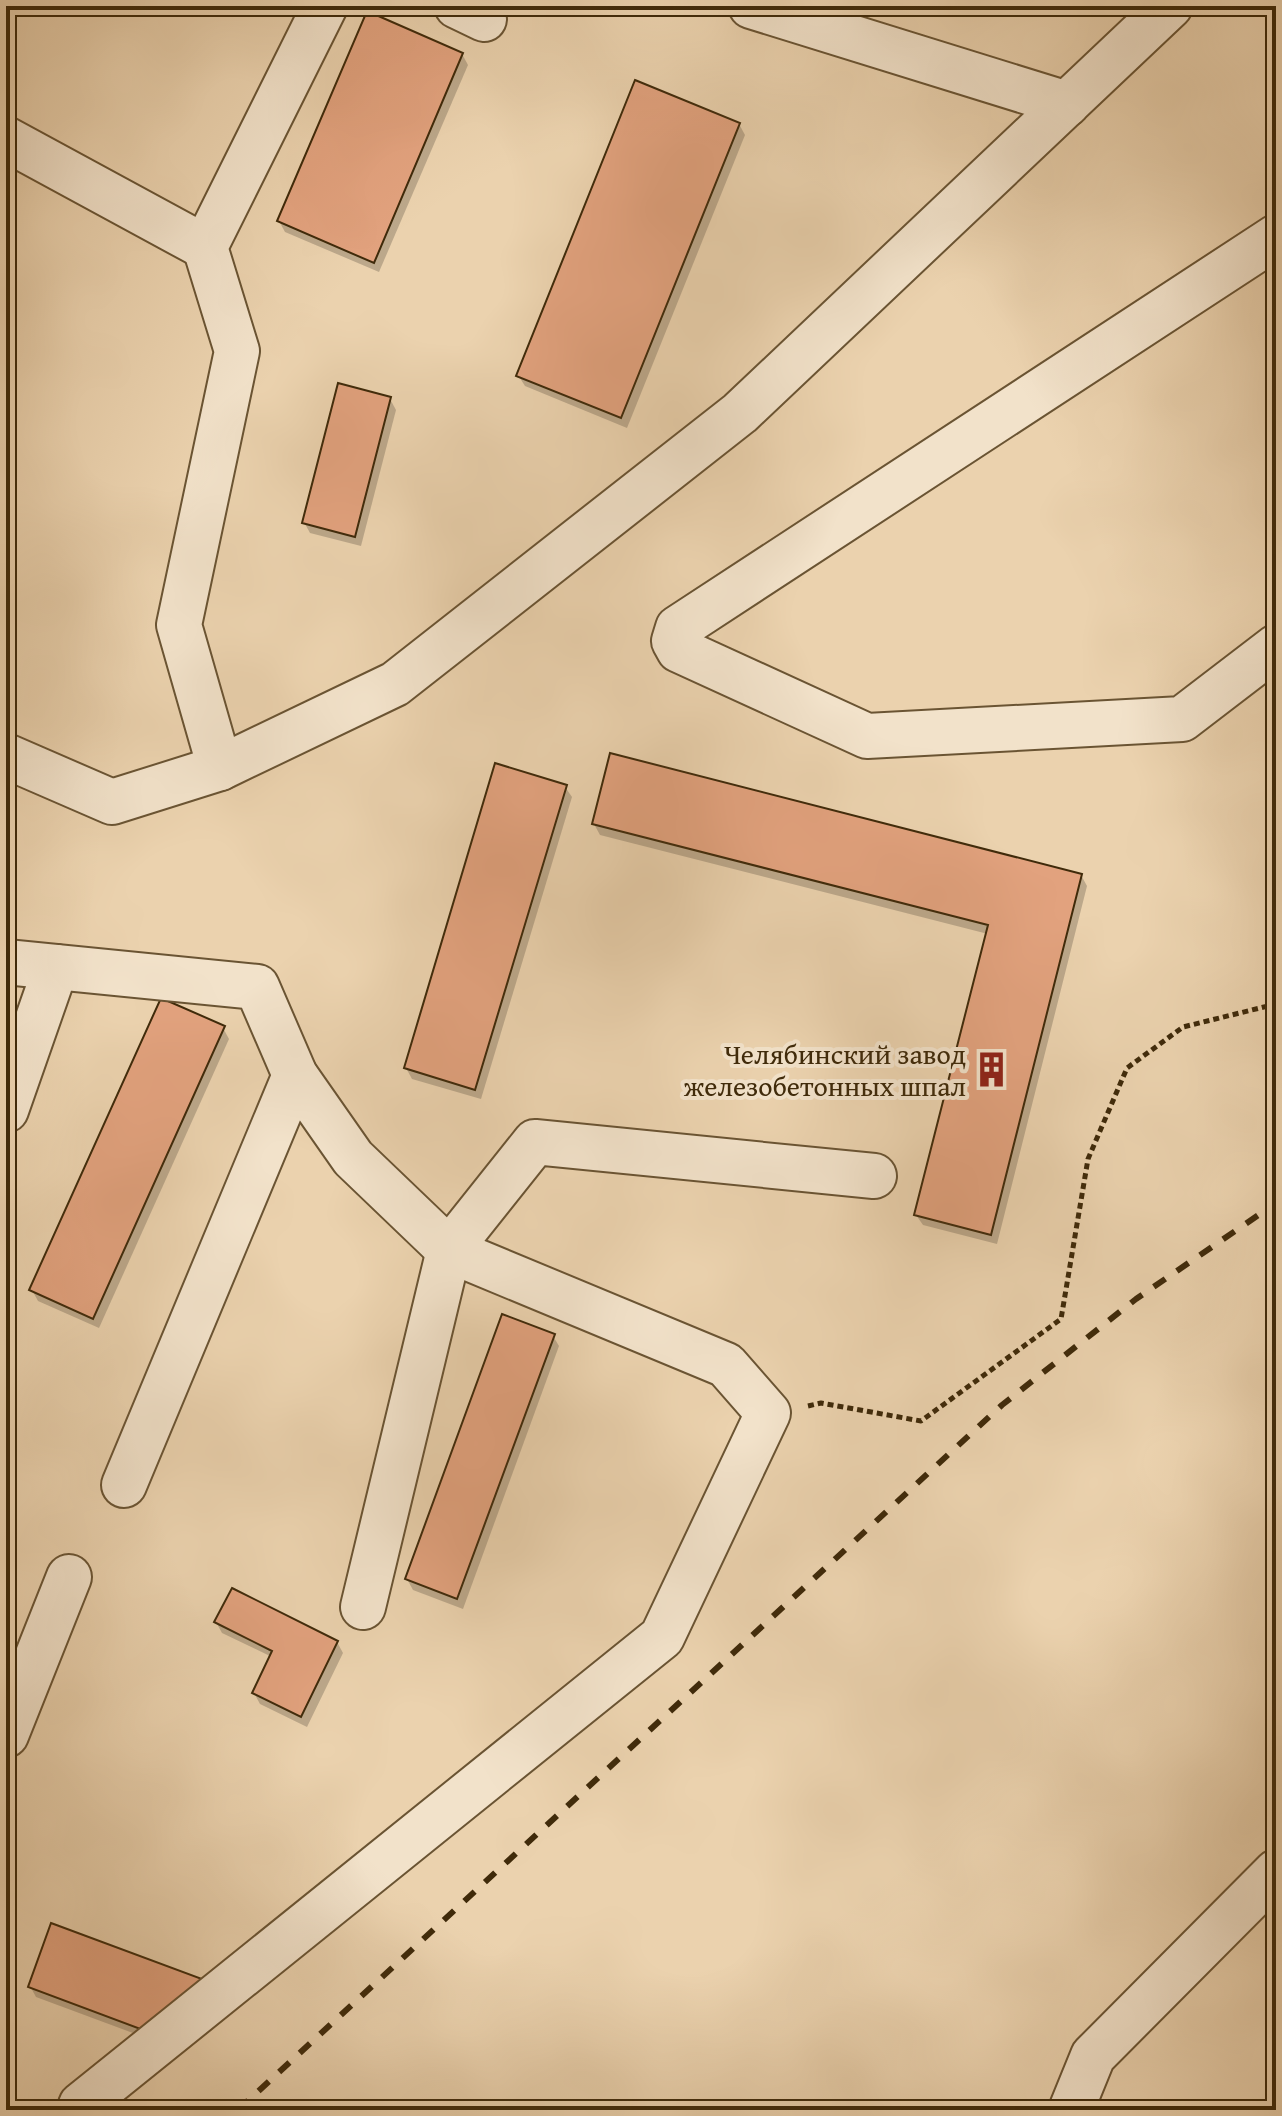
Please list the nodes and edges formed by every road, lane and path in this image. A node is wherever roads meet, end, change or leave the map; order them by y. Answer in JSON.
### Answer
{"nodes":[{"id":1,"x":325,"y":6,"type":"edge"},
{"id":2,"x":751,"y":6,"type":"edge"},
{"id":3,"x":1170,"y":6,"type":"edge"},
{"id":4,"x":1067,"y":104,"type":"junction"},
{"id":5,"x":6,"y":139,"type":"edge"},
{"id":6,"x":1276,"y":237,"type":"edge"},
{"id":7,"x":205,"y":247,"type":"junction"},
{"id":8,"x":1276,"y":647,"type":"edge"},
{"id":9,"x":6,"y":756,"type":"edge"},
{"id":10,"x":220,"y":768,"type":"junction"},
{"id":11,"x":6,"y":962,"type":"edge"},
{"id":12,"x":56,"y":967,"type":"junction"},
{"id":13,"x":1276,"y":1004,"type":"edge"},
{"id":14,"x":295,"y":1075,"type":"junction"},
{"id":15,"x":6,"y":1110,"type":"edge"},
{"id":16,"x":874,"y":1176,"type":"dead end"},
{"id":17,"x":449,"y":1250,"type":"junction"},
{"id":18,"x":768,"y":1413,"type":"junction"},
{"id":19,"x":124,"y":1485,"type":"dead end"},
{"id":20,"x":69,"y":1577,"type":"dead end"},
{"id":21,"x":363,"y":1607,"type":"dead end"},
{"id":22,"x":6,"y":1735,"type":"edge"},
{"id":23,"x":1276,"y":1872,"type":"edge"},
{"id":24,"x":81,"y":2105,"type":"dead end"},
{"id":25,"x":1071,"y":2110,"type":"edge"}],
"edges":[{"from":1,"to":7,"type":"lane"},
{"from":2,"to":4,"type":"lane"},
{"from":3,"to":4,"type":"lane"},
{"from":4,"to":10,"type":"lane"},
{"from":5,"to":7,"type":"lane"},
{"from":6,"to":8,"type":"lane"},
{"from":7,"to":10,"type":"lane"},
{"from":9,"to":10,"type":"lane"},
{"from":11,"to":12,"type":"lane"},
{"from":12,"to":14,"type":"lane"},
{"from":12,"to":15,"type":"lane"},
{"from":13,"to":18,"type":"path"},
{"from":14,"to":17,"type":"lane"},
{"from":14,"to":19,"type":"lane"},
{"from":16,"to":17,"type":"lane"},
{"from":17,"to":18,"type":"lane"},
{"from":17,"to":21,"type":"lane"},
{"from":18,"to":24,"type":"lane"},
{"from":20,"to":22,"type":"lane"},
{"from":23,"to":25,"type":"lane"}]}
